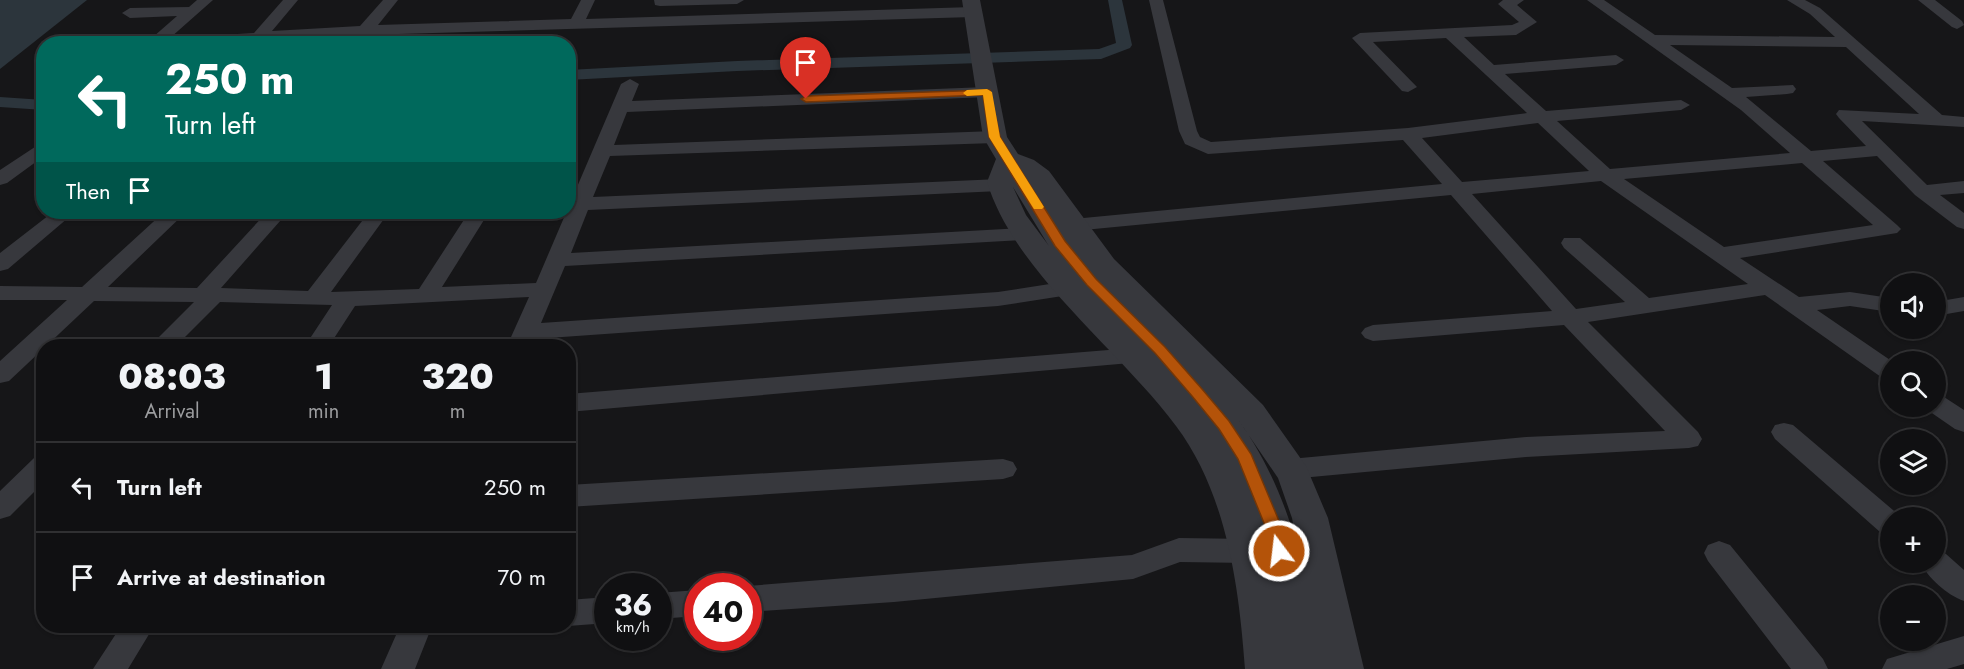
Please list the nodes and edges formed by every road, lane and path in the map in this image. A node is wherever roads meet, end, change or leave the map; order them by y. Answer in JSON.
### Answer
{"nodes":[{"id":1,"x":206,"y":0,"type":"edge"},
{"id":2,"x":291,"y":0,"type":"edge"},
{"id":3,"x":391,"y":0,"type":"edge"},
{"id":4,"x":588,"y":0,"type":"edge"},
{"id":5,"x":737,"y":0,"type":"edge"},
{"id":6,"x":787,"y":0,"type":"edge"},
{"id":7,"x":1156,"y":0,"type":"edge"},
{"id":8,"x":1517,"y":0,"type":"edge"},
{"id":9,"x":1594,"y":0,"type":"edge"},
{"id":10,"x":1794,"y":0,"type":"edge"},
{"id":11,"x":1925,"y":0,"type":"edge"},
{"id":12,"x":660,"y":2,"type":"dead end"},
{"id":13,"x":972,"y":6,"type":"edge"},
{"id":14,"x":881,"y":8,"type":"edge"},
{"id":15,"x":193,"y":10,"type":"junction"},
{"id":16,"x":130,"y":13,"type":"dead end"},
{"id":17,"x":784,"y":18,"type":"junction"},
{"id":18,"x":576,"y":24,"type":"junction"},
{"id":19,"x":1957,"y":24,"type":"dead end"},
{"id":20,"x":364,"y":30,"type":"junction"},
{"id":21,"x":1451,"y":34,"type":"junction"},
{"id":22,"x":162,"y":36,"type":"edge"},
{"id":23,"x":260,"y":36,"type":"edge"},
{"id":24,"x":274,"y":36,"type":"edge"},
{"id":25,"x":1652,"y":40,"type":"junction"},
{"id":26,"x":1847,"y":42,"type":"junction"},
{"id":27,"x":1616,"y":60,"type":"dead end"},
{"id":28,"x":1492,"y":70,"type":"junction"},
{"id":29,"x":630,"y":84,"type":"dead end"},
{"id":30,"x":1408,"y":87,"type":"dead end"},
{"id":31,"x":1787,"y":89,"type":"dead end"},
{"id":32,"x":987,"y":92,"type":"junction"},
{"id":33,"x":1728,"y":93,"type":"junction"},
{"id":34,"x":1681,"y":105,"type":"dead end"},
{"id":35,"x":621,"y":107,"type":"junction"},
{"id":36,"x":1542,"y":117,"type":"junction"},
{"id":37,"x":1936,"y":119,"type":"junction"},
{"id":38,"x":1964,"y":122,"type":"edge"},
{"id":39,"x":1408,"y":134,"type":"junction"},
{"id":40,"x":1883,"y":150,"type":"junction"},
{"id":41,"x":603,"y":151,"type":"junction"},
{"id":42,"x":36,"y":153,"type":"edge"},
{"id":43,"x":1809,"y":156,"type":"junction"},
{"id":44,"x":1007,"y":166,"type":"junction"},
{"id":45,"x":1605,"y":176,"type":"junction"},
{"id":46,"x":0,"y":179,"type":"edge"},
{"id":47,"x":1964,"y":187,"type":"edge"},
{"id":48,"x":1457,"y":189,"type":"junction"},
{"id":49,"x":1922,"y":191,"type":"junction"},
{"id":50,"x":582,"y":204,"type":"junction"},
{"id":51,"x":576,"y":217,"type":"edge"},
{"id":52,"x":56,"y":219,"type":"edge"},
{"id":53,"x":168,"y":219,"type":"edge"},
{"id":54,"x":272,"y":219,"type":"edge"},
{"id":55,"x":374,"y":219,"type":"edge"},
{"id":56,"x":475,"y":219,"type":"edge"},
{"id":57,"x":575,"y":219,"type":"edge"},
{"id":58,"x":1964,"y":223,"type":"edge"},
{"id":59,"x":1073,"y":225,"type":"junction"},
{"id":60,"x":1024,"y":234,"type":"junction"},
{"id":61,"x":1572,"y":243,"type":"dead end"},
{"id":62,"x":1720,"y":254,"type":"junction"},
{"id":63,"x":557,"y":260,"type":"junction"},
{"id":64,"x":0,"y":264,"type":"edge"},
{"id":65,"x":1069,"y":288,"type":"junction"},
{"id":66,"x":1769,"y":288,"type":"junction"},
{"id":67,"x":546,"y":289,"type":"junction"},
{"id":68,"x":0,"y":293,"type":"edge"},
{"id":69,"x":89,"y":293,"type":"junction"},
{"id":70,"x":209,"y":295,"type":"junction"},
{"id":71,"x":426,"y":295,"type":"junction"},
{"id":72,"x":314,"y":298,"type":"junction"},
{"id":73,"x":348,"y":299,"type":"junction"},
{"id":74,"x":1880,"y":304,"type":"edge"},
{"id":75,"x":1964,"y":304,"type":"edge"},
{"id":76,"x":1794,"y":305,"type":"junction"},
{"id":77,"x":1644,"y":306,"type":"junction"},
{"id":78,"x":1946,"y":307,"type":"edge"},
{"id":79,"x":1570,"y":316,"type":"junction"},
{"id":80,"x":1374,"y":333,"type":"dead end"},
{"id":81,"x":39,"y":339,"type":"edge"},
{"id":82,"x":168,"y":339,"type":"edge"},
{"id":83,"x":322,"y":339,"type":"edge"},
{"id":84,"x":522,"y":339,"type":"edge"},
{"id":85,"x":36,"y":342,"type":"edge"},
{"id":86,"x":1133,"y":356,"type":"junction"},
{"id":87,"x":1880,"y":364,"type":"edge"},
{"id":88,"x":0,"y":375,"type":"edge"},
{"id":89,"x":576,"y":402,"type":"edge"},
{"id":90,"x":1946,"y":411,"type":"edge"},
{"id":91,"x":1964,"y":423,"type":"edge"},
{"id":92,"x":1784,"y":432,"type":"dead end"},
{"id":93,"x":1290,"y":469,"type":"junction"},
{"id":94,"x":1003,"y":470,"type":"dead end"},
{"id":95,"x":36,"y":473,"type":"edge"},
{"id":96,"x":576,"y":496,"type":"edge"},
{"id":97,"x":0,"y":508,"type":"edge"},
{"id":98,"x":1880,"y":515,"type":"edge"},
{"id":99,"x":1249,"y":551,"type":"junction"},
{"id":100,"x":1719,"y":553,"type":"dead end"},
{"id":101,"x":1946,"y":572,"type":"edge"},
{"id":102,"x":1964,"y":588,"type":"edge"},
{"id":103,"x":762,"y":598,"type":"edge"},
{"id":104,"x":594,"y":611,"type":"edge"},
{"id":105,"x":576,"y":612,"type":"edge"},
{"id":106,"x":133,"y":633,"type":"edge"},
{"id":107,"x":413,"y":633,"type":"edge"},
{"id":108,"x":1964,"y":650,"type":"edge"},
{"id":109,"x":110,"y":669,"type":"edge"},
{"id":110,"x":398,"y":669,"type":"edge"},
{"id":111,"x":1266,"y":669,"type":"edge"},
{"id":112,"x":1301,"y":669,"type":"edge"},
{"id":113,"x":1344,"y":669,"type":"edge"},
{"id":114,"x":1811,"y":669,"type":"edge"},
{"id":115,"x":1899,"y":669,"type":"edge"}],
"edges":[{"from":1,"to":15,"type":"street"},
{"from":2,"to":23,"type":"street"},
{"from":3,"to":20,"type":"street"},
{"from":4,"to":18,"type":"street"},
{"from":5,"to":12,"type":"street"},
{"from":6,"to":17,"type":"street"},
{"from":7,"to":39,"type":"street"},
{"from":8,"to":21,"type":"street"},
{"from":9,"to":25,"type":"street"},
{"from":10,"to":26,"type":"street"},
{"from":11,"to":19,"type":"street"},
{"from":13,"to":14,"type":"street"},
{"from":13,"to":32,"type":"street"},
{"from":14,"to":17,"type":"street"},
{"from":15,"to":16,"type":"street"},
{"from":15,"to":22,"type":"street"},
{"from":17,"to":18,"type":"street"},
{"from":18,"to":20,"type":"street"},
{"from":20,"to":24,"type":"street"},
{"from":21,"to":28,"type":"street"},
{"from":21,"to":30,"type":"street"},
{"from":25,"to":26,"type":"street"},
{"from":25,"to":33,"type":"street"},
{"from":26,"to":37,"type":"street"},
{"from":27,"to":28,"type":"street"},
{"from":28,"to":36,"type":"street"},
{"from":29,"to":35,"type":"street"},
{"from":31,"to":33,"type":"street"},
{"from":32,"to":35,"type":"street"},
{"from":32,"to":44,"type":"street"},
{"from":33,"to":43,"type":"street"},
{"from":34,"to":36,"type":"street"},
{"from":35,"to":41,"type":"street"},
{"from":36,"to":39,"type":"street"},
{"from":36,"to":45,"type":"street"},
{"from":37,"to":38,"type":"street"},
{"from":37,"to":40,"type":"street"},
{"from":39,"to":48,"type":"street"},
{"from":40,"to":43,"type":"street"},
{"from":40,"to":49,"type":"street"},
{"from":41,"to":44,"type":"street"},
{"from":41,"to":50,"type":"street"},
{"from":42,"to":46,"type":"street"},
{"from":43,"to":45,"type":"street"},
{"from":43,"to":62,"type":"street"},
{"from":44,"to":50,"type":"street"},
{"from":44,"to":59,"type":"street"},
{"from":44,"to":60,"type":"street"},
{"from":44,"to":112,"type":"street"},
{"from":45,"to":48,"type":"street"},
{"from":45,"to":62,"type":"street"},
{"from":47,"to":49,"type":"street"},
{"from":48,"to":59,"type":"street"},
{"from":48,"to":79,"type":"street"},
{"from":49,"to":58,"type":"street"},
{"from":50,"to":51,"type":"street"},
{"from":52,"to":64,"type":"street"},
{"from":53,"to":69,"type":"street"},
{"from":54,"to":70,"type":"street"},
{"from":55,"to":72,"type":"street"},
{"from":56,"to":71,"type":"street"},
{"from":57,"to":63,"type":"street"},
{"from":59,"to":93,"type":"street"},
{"from":60,"to":63,"type":"street"},
{"from":60,"to":65,"type":"street"},
{"from":61,"to":77,"type":"street"},
{"from":62,"to":66,"type":"street"},
{"from":63,"to":67,"type":"street"},
{"from":65,"to":84,"type":"street"},
{"from":65,"to":86,"type":"street"},
{"from":66,"to":76,"type":"street"},
{"from":66,"to":77,"type":"street"},
{"from":67,"to":71,"type":"street"},
{"from":67,"to":84,"type":"street"},
{"from":68,"to":69,"type":"street"},
{"from":69,"to":70,"type":"street"},
{"from":69,"to":81,"type":"street"},
{"from":70,"to":72,"type":"street"},
{"from":70,"to":82,"type":"street"},
{"from":71,"to":73,"type":"street"},
{"from":72,"to":73,"type":"street"},
{"from":73,"to":83,"type":"street"},
{"from":74,"to":76,"type":"street"},
{"from":75,"to":78,"type":"street"},
{"from":76,"to":87,"type":"street"},
{"from":77,"to":79,"type":"street"},
{"from":79,"to":80,"type":"street"},
{"from":79,"to":93,"type":"street"},
{"from":85,"to":88,"type":"street"},
{"from":86,"to":89,"type":"street"},
{"from":86,"to":99,"type":"street"},
{"from":90,"to":91,"type":"street"},
{"from":92,"to":98,"type":"street"},
{"from":93,"to":113,"type":"street"},
{"from":94,"to":96,"type":"street"},
{"from":95,"to":97,"type":"street"},
{"from":99,"to":103,"type":"street"},
{"from":99,"to":111,"type":"street"},
{"from":100,"to":114,"type":"street"},
{"from":101,"to":102,"type":"street"},
{"from":104,"to":105,"type":"street"},
{"from":106,"to":109,"type":"street"},
{"from":107,"to":110,"type":"street"},
{"from":108,"to":115,"type":"street"}]}
